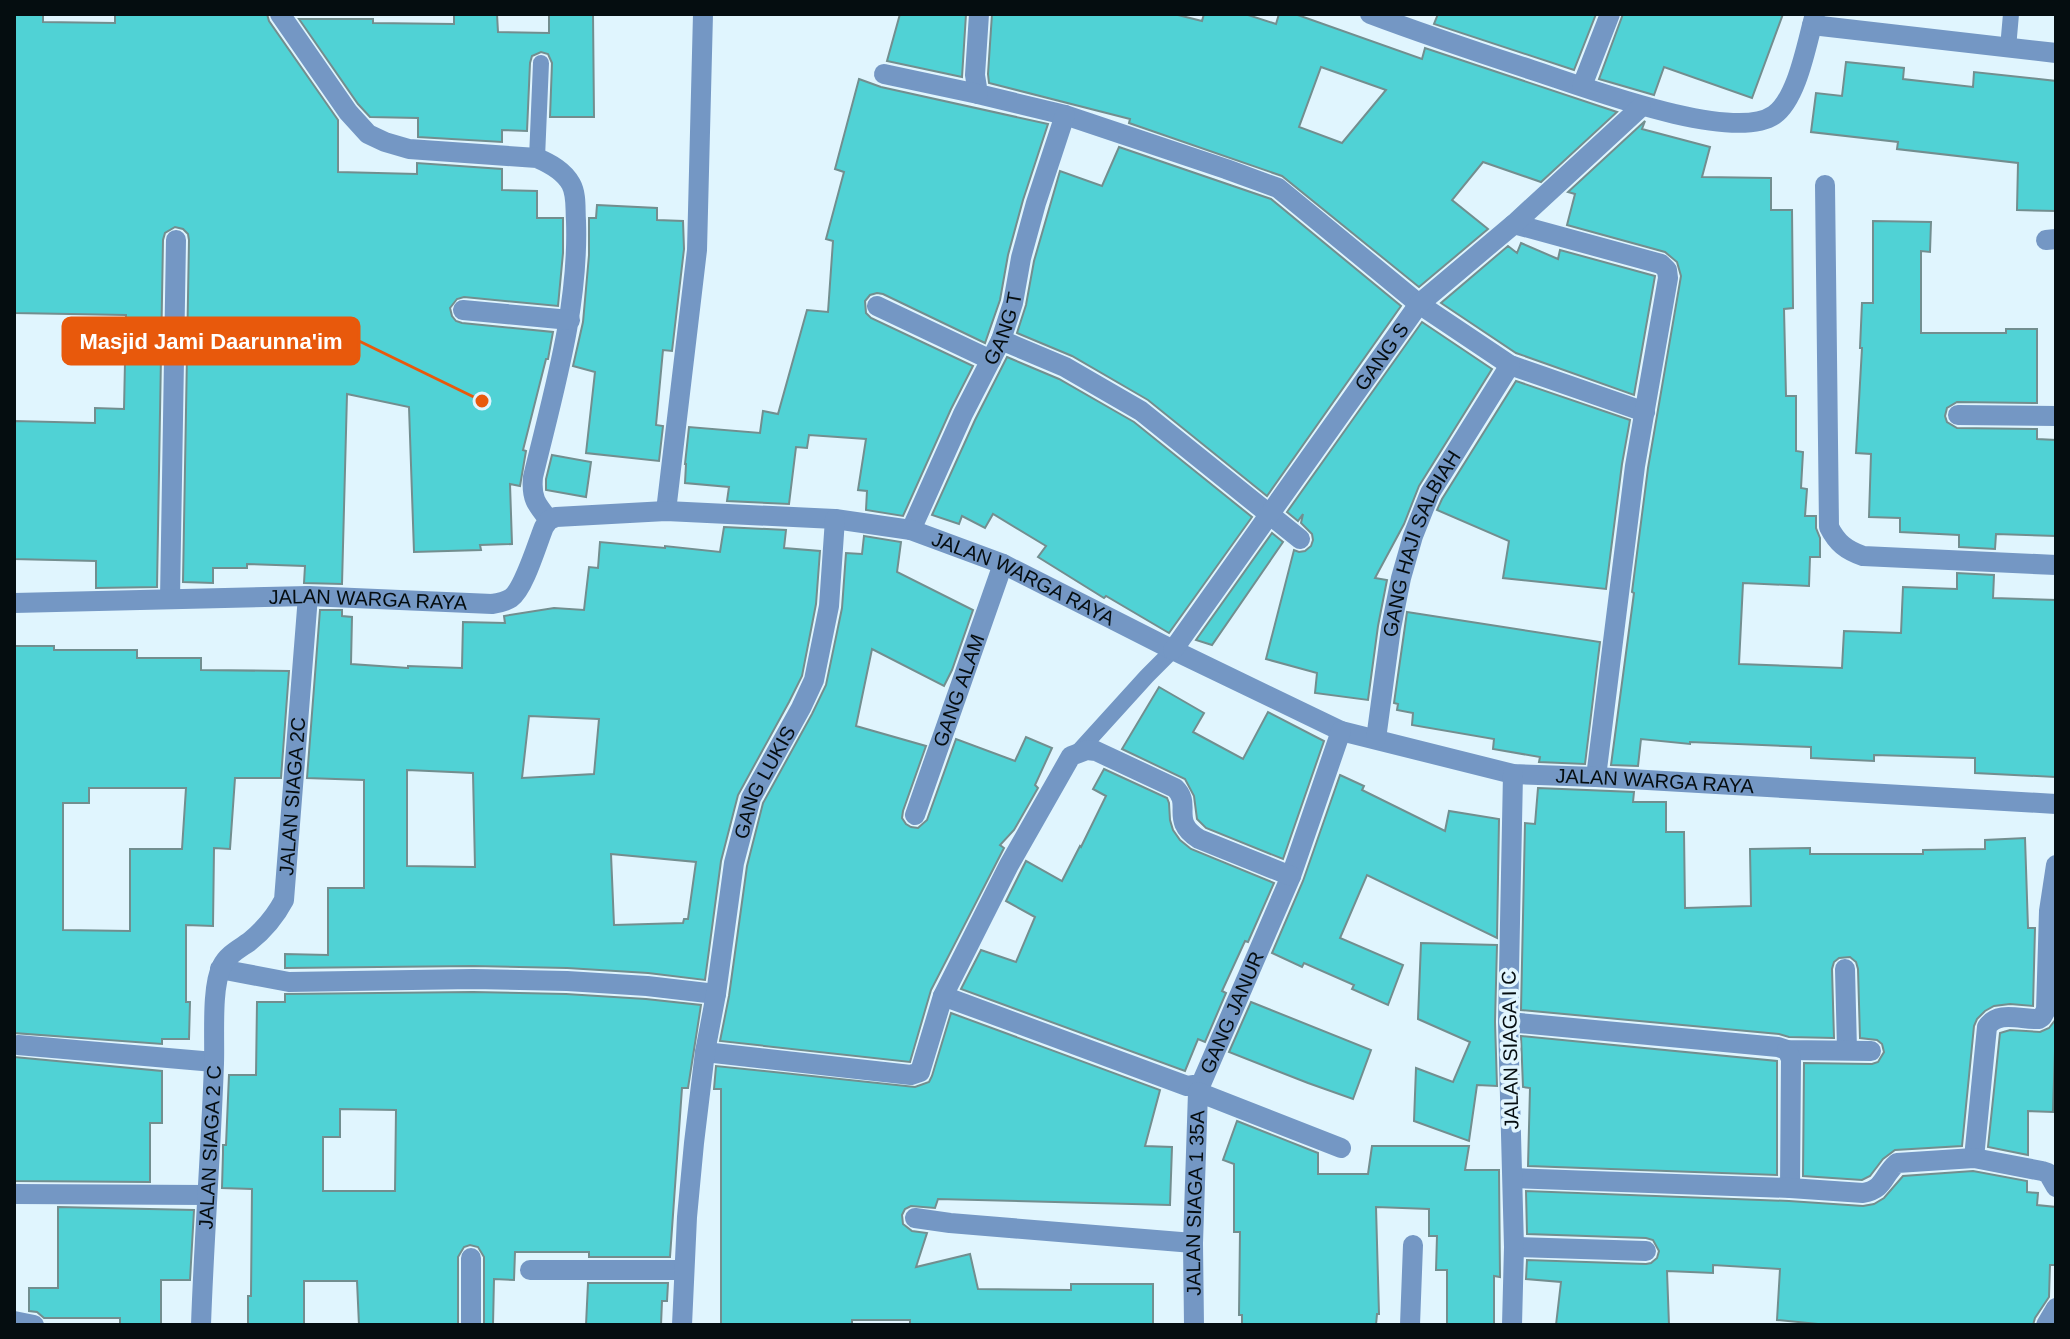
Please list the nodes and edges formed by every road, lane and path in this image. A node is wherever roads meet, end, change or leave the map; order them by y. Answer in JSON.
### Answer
{"nodes":[{"id":1,"x":280,"y":14,"type":"edge"},
{"id":2,"x":703,"y":14,"type":"edge"},
{"id":3,"x":979,"y":14,"type":"edge"},
{"id":4,"x":1370,"y":14,"type":"edge"},
{"id":5,"x":1610,"y":14,"type":"edge"},
{"id":6,"x":2011,"y":14,"type":"edge"},
{"id":7,"x":1814,"y":20,"type":"edge"},
{"id":8,"x":1419,"y":23,"type":"edge"},
{"id":9,"x":2008,"y":48,"type":"junction"},
{"id":10,"x":2056,"y":53,"type":"edge"},
{"id":11,"x":541,"y":63,"type":"dead end"},
{"id":12,"x":884,"y":74,"type":"dead end"},
{"id":13,"x":1582,"y":86,"type":"junction"},
{"id":14,"x":978,"y":94,"type":"junction"},
{"id":15,"x":1641,"y":107,"type":"junction"},
{"id":16,"x":1065,"y":115,"type":"junction"},
{"id":17,"x":537,"y":158,"type":"junction"},
{"id":18,"x":1825,"y":185,"type":"dead end"},
{"id":19,"x":1514,"y":224,"type":"junction"},
{"id":20,"x":176,"y":240,"type":"dead end"},
{"id":21,"x":1419,"y":304,"type":"junction"},
{"id":22,"x":877,"y":306,"type":"dead end"},
{"id":23,"x":463,"y":310,"type":"dead end"},
{"id":24,"x":570,"y":320,"type":"junction"},
{"id":25,"x":1001,"y":340,"type":"junction"},
{"id":26,"x":991,"y":360,"type":"junction"},
{"id":27,"x":1510,"y":365,"type":"junction"},
{"id":28,"x":1645,"y":412,"type":"junction"},
{"id":29,"x":1958,"y":415,"type":"dead end"},
{"id":30,"x":2056,"y":416,"type":"edge"},
{"id":31,"x":666,"y":511,"type":"junction"},
{"id":32,"x":1268,"y":515,"type":"junction"},
{"id":33,"x":835,"y":519,"type":"junction"},
{"id":34,"x":549,"y":520,"type":"junction"},
{"id":35,"x":911,"y":530,"type":"junction"},
{"id":36,"x":1300,"y":539,"type":"dead end"},
{"id":37,"x":1003,"y":564,"type":"junction"},
{"id":38,"x":2056,"y":565,"type":"edge"},
{"id":39,"x":308,"y":596,"type":"junction"},
{"id":40,"x":170,"y":599,"type":"junction"},
{"id":41,"x":14,"y":603,"type":"edge"},
{"id":42,"x":1173,"y":650,"type":"junction"},
{"id":43,"x":1341,"y":731,"type":"junction"},
{"id":44,"x":1376,"y":739,"type":"junction"},
{"id":45,"x":1078,"y":752,"type":"junction"},
{"id":46,"x":1513,"y":774,"type":"junction"},
{"id":47,"x":1596,"y":777,"type":"junction"},
{"id":48,"x":2056,"y":804,"type":"edge"},
{"id":49,"x":915,"y":815,"type":"dead end"},
{"id":50,"x":2056,"y":865,"type":"edge"},
{"id":51,"x":1291,"y":876,"type":"junction"},
{"id":52,"x":220,"y":969,"type":"junction"},
{"id":53,"x":1845,"y":969,"type":"dead end"},
{"id":54,"x":716,"y":994,"type":"junction"},
{"id":55,"x":943,"y":996,"type":"junction"},
{"id":56,"x":1508,"y":1022,"type":"junction"},
{"id":57,"x":18,"y":1045,"type":"dead end"},
{"id":58,"x":1787,"y":1050,"type":"junction"},
{"id":59,"x":1847,"y":1050,"type":"junction"},
{"id":60,"x":1871,"y":1051,"type":"dead end"},
{"id":61,"x":705,"y":1052,"type":"junction"},
{"id":62,"x":214,"y":1062,"type":"junction"},
{"id":63,"x":1341,"y":1148,"type":"dead end"},
{"id":64,"x":1974,"y":1158,"type":"junction"},
{"id":65,"x":1513,"y":1178,"type":"junction"},
{"id":66,"x":2052,"y":1180,"type":"edge"},
{"id":67,"x":1790,"y":1188,"type":"junction"},
{"id":68,"x":14,"y":1194,"type":"edge"},
{"id":69,"x":207,"y":1195,"type":"junction"},
{"id":70,"x":915,"y":1218,"type":"dead end"},
{"id":71,"x":1193,"y":1243,"type":"junction"},
{"id":72,"x":1413,"y":1245,"type":"dead end"},
{"id":73,"x":1514,"y":1247,"type":"junction"},
{"id":74,"x":1646,"y":1251,"type":"dead end"},
{"id":75,"x":471,"y":1258,"type":"dead end"},
{"id":76,"x":530,"y":1270,"type":"dead end"},
{"id":77,"x":683,"y":1270,"type":"junction"},
{"id":78,"x":2056,"y":1308,"type":"edge"},
{"id":79,"x":14,"y":1321,"type":"edge"},
{"id":80,"x":34,"y":1325,"type":"edge"},
{"id":81,"x":201,"y":1325,"type":"edge"},
{"id":82,"x":471,"y":1325,"type":"edge"},
{"id":83,"x":682,"y":1325,"type":"edge"},
{"id":84,"x":1194,"y":1325,"type":"edge"},
{"id":85,"x":1410,"y":1325,"type":"edge"},
{"id":86,"x":1512,"y":1325,"type":"edge"},
{"id":87,"x":2046,"y":1325,"type":"edge"}],
"edges":[{"from":1,"to":17,"type":"street"},
{"from":2,"to":31,"type":"street"},
{"from":3,"to":14,"type":"street"},
{"from":4,"to":8,"type":"street"},
{"from":5,"to":13,"type":"street"},
{"from":6,"to":9,"type":"lane"},
{"from":7,"to":9,"type":"street"},
{"from":7,"to":15,"type":"street"},
{"from":8,"to":13,"type":"street"},
{"from":9,"to":10,"type":"street"},
{"from":11,"to":17,"type":"lane"},
{"from":12,"to":14,"type":"street"},
{"from":13,"to":15,"type":"street"},
{"from":14,"to":16,"type":"street"},
{"from":15,"to":19,"type":"street","name":"GANG S"},
{"from":16,"to":21,"type":"street"},
{"from":16,"to":25,"type":"street","name":"GANG T"},
{"from":17,"to":24,"type":"street"},
{"from":18,"to":38,"type":"street"},
{"from":19,"to":21,"type":"street","name":"GANG S"},
{"from":19,"to":28,"type":"street"},
{"from":20,"to":40,"type":"street"},
{"from":21,"to":27,"type":"street"},
{"from":21,"to":32,"type":"street","name":"GANG S"},
{"from":22,"to":26,"type":"street"},
{"from":23,"to":24,"type":"street"},
{"from":24,"to":34,"type":"street"},
{"from":25,"to":26,"type":"street","name":"GANG T"},
{"from":25,"to":32,"type":"street"},
{"from":26,"to":35,"type":"street","name":"GANG T"},
{"from":27,"to":28,"type":"street"},
{"from":27,"to":44,"type":"street","name":"GANG HAJI SALBIAH"},
{"from":28,"to":47,"type":"street"},
{"from":29,"to":30,"type":"street"},
{"from":31,"to":33,"type":"street","name":"JALAN WARGA RAYA"},
{"from":31,"to":34,"type":"street","name":"JALAN WARGA RAYA"},
{"from":32,"to":36,"type":"street"},
{"from":32,"to":42,"type":"street","name":"GANG S"},
{"from":33,"to":35,"type":"street","name":"JALAN WARGA RAYA"},
{"from":33,"to":54,"type":"street","name":"GANG LUKIS"},
{"from":34,"to":39,"type":"street","name":"JALAN WARGA RAYA"},
{"from":35,"to":37,"type":"street","name":"JALAN WARGA RAYA"},
{"from":37,"to":42,"type":"street","name":"JALAN WARGA RAYA"},
{"from":37,"to":49,"type":"street","name":"GANG ALAM"},
{"from":39,"to":40,"type":"street","name":"JALAN WARGA RAYA"},
{"from":39,"to":52,"type":"street","name":"JALAN SIAGA 2C"},
{"from":40,"to":41,"type":"street","name":"JALAN WARGA RAYA"},
{"from":42,"to":43,"type":"street","name":"JALAN WARGA RAYA"},
{"from":42,"to":45,"type":"lane"},
{"from":43,"to":44,"type":"street","name":"JALAN WARGA RAYA"},
{"from":43,"to":51,"type":"street","name":"GANG JANUR"},
{"from":44,"to":46,"type":"street","name":"JALAN WARGA RAYA"},
{"from":45,"to":51,"type":"street"},
{"from":45,"to":55,"type":"street"},
{"from":46,"to":47,"type":"street","name":"JALAN WARGA RAYA"},
{"from":46,"to":56,"type":"street","name":"JALAN SIAGA I C"},
{"from":47,"to":48,"type":"street","name":"JALAN WARGA RAYA"},
{"from":50,"to":64,"type":"street"},
{"from":51,"to":55,"type":"street","name":"GANG JANUR"},
{"from":52,"to":54,"type":"street"},
{"from":52,"to":62,"type":"street","name":"JALAN SIAGA 2 C"},
{"from":53,"to":59,"type":"street"},
{"from":54,"to":61,"type":"street","name":"GANG LUKIS"},
{"from":55,"to":61,"type":"street"},
{"from":56,"to":58,"type":"street"},
{"from":56,"to":65,"type":"street","name":"JALAN SIAGA I C"},
{"from":57,"to":62,"type":"street"},
{"from":58,"to":59,"type":"street"},
{"from":58,"to":67,"type":"street"},
{"from":59,"to":60,"type":"street"},
{"from":61,"to":77,"type":"street","name":"GANG LUKIS"},
{"from":62,"to":69,"type":"street","name":"JALAN SIAGA 2 C"},
{"from":63,"to":71,"type":"street","name":"JALAN SIAGA 1 35A"},
{"from":64,"to":66,"type":"street"},
{"from":64,"to":67,"type":"street"},
{"from":65,"to":67,"type":"street"},
{"from":65,"to":73,"type":"street","name":"JALAN SIAGA I C"},
{"from":68,"to":69,"type":"street"},
{"from":69,"to":81,"type":"street","name":"JALAN SIAGA 2 C"},
{"from":70,"to":71,"type":"street"},
{"from":71,"to":84,"type":"street","name":"JALAN SIAGA 1 35A"},
{"from":72,"to":85,"type":"street"},
{"from":73,"to":74,"type":"street"},
{"from":73,"to":86,"type":"street","name":"JALAN SIAGA I C"},
{"from":75,"to":82,"type":"street"},
{"from":76,"to":77,"type":"street"},
{"from":77,"to":83,"type":"street","name":"GANG LUKIS"},
{"from":78,"to":87,"type":"street"},
{"from":79,"to":80,"type":"street"}]}
